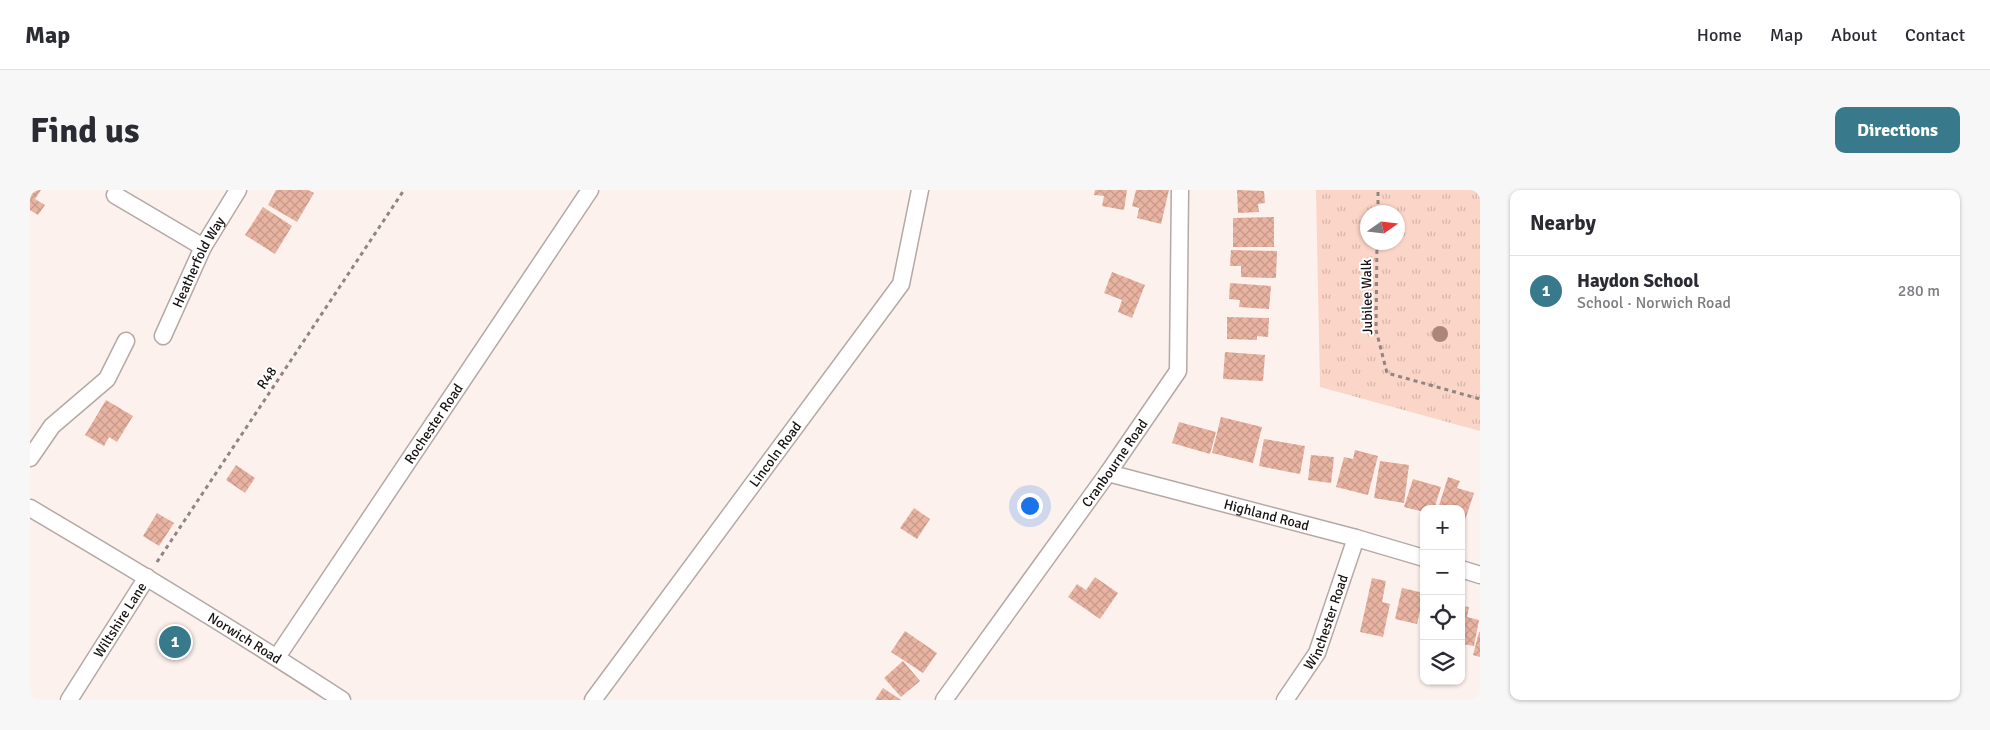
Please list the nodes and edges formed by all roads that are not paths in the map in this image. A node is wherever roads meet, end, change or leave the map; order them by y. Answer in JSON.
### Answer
{"nodes":[{"id":1,"x":238,"y":190,"type":"edge"},
{"id":2,"x":590,"y":190,"type":"edge"},
{"id":3,"x":920,"y":190,"type":"edge"},
{"id":4,"x":1180,"y":190,"type":"edge"},
{"id":5,"x":115,"y":195,"type":"dead end"},
{"id":6,"x":204,"y":247,"type":"junction"},
{"id":7,"x":163,"y":336,"type":"dead end"},
{"id":8,"x":126,"y":341,"type":"dead end"},
{"id":9,"x":30,"y":458,"type":"edge"},
{"id":10,"x":1108,"y":473,"type":"junction"},
{"id":11,"x":30,"y":508,"type":"edge"},
{"id":12,"x":1356,"y":538,"type":"junction"},
{"id":13,"x":1420,"y":557,"type":"edge"},
{"id":14,"x":1465,"y":570,"type":"edge"},
{"id":15,"x":1480,"y":575,"type":"edge"},
{"id":16,"x":147,"y":577,"type":"junction"},
{"id":17,"x":277,"y":657,"type":"junction"},
{"id":18,"x":68,"y":700,"type":"edge"},
{"id":19,"x":342,"y":700,"type":"edge"},
{"id":20,"x":593,"y":700,"type":"edge"},
{"id":21,"x":944,"y":700,"type":"edge"},
{"id":22,"x":1285,"y":700,"type":"edge"}],
"edges":[{"from":1,"to":6,"type":"street","name":"Heatherfold Way"},
{"from":2,"to":17,"type":"street","name":"Rochester Road"},
{"from":3,"to":20,"type":"street","name":"Lincoln Road"},
{"from":4,"to":10,"type":"street","name":"Cranbourne Road"},
{"from":5,"to":6,"type":"street"},
{"from":6,"to":7,"type":"street","name":"Heatherfold Way"},
{"from":8,"to":9,"type":"street"},
{"from":10,"to":12,"type":"street","name":"Highland Road"},
{"from":10,"to":21,"type":"street","name":"Cranbourne Road"},
{"from":11,"to":16,"type":"street","name":"Wiltshire Lane"},
{"from":12,"to":13,"type":"street","name":"Highland Road"},
{"from":12,"to":22,"type":"street","name":"Winchester Road"},
{"from":14,"to":15,"type":"street"},
{"from":16,"to":17,"type":"street","name":"Norwich Road"},
{"from":16,"to":18,"type":"street","name":"Wiltshire Lane"},
{"from":17,"to":19,"type":"street","name":"Norwich Road"}]}
